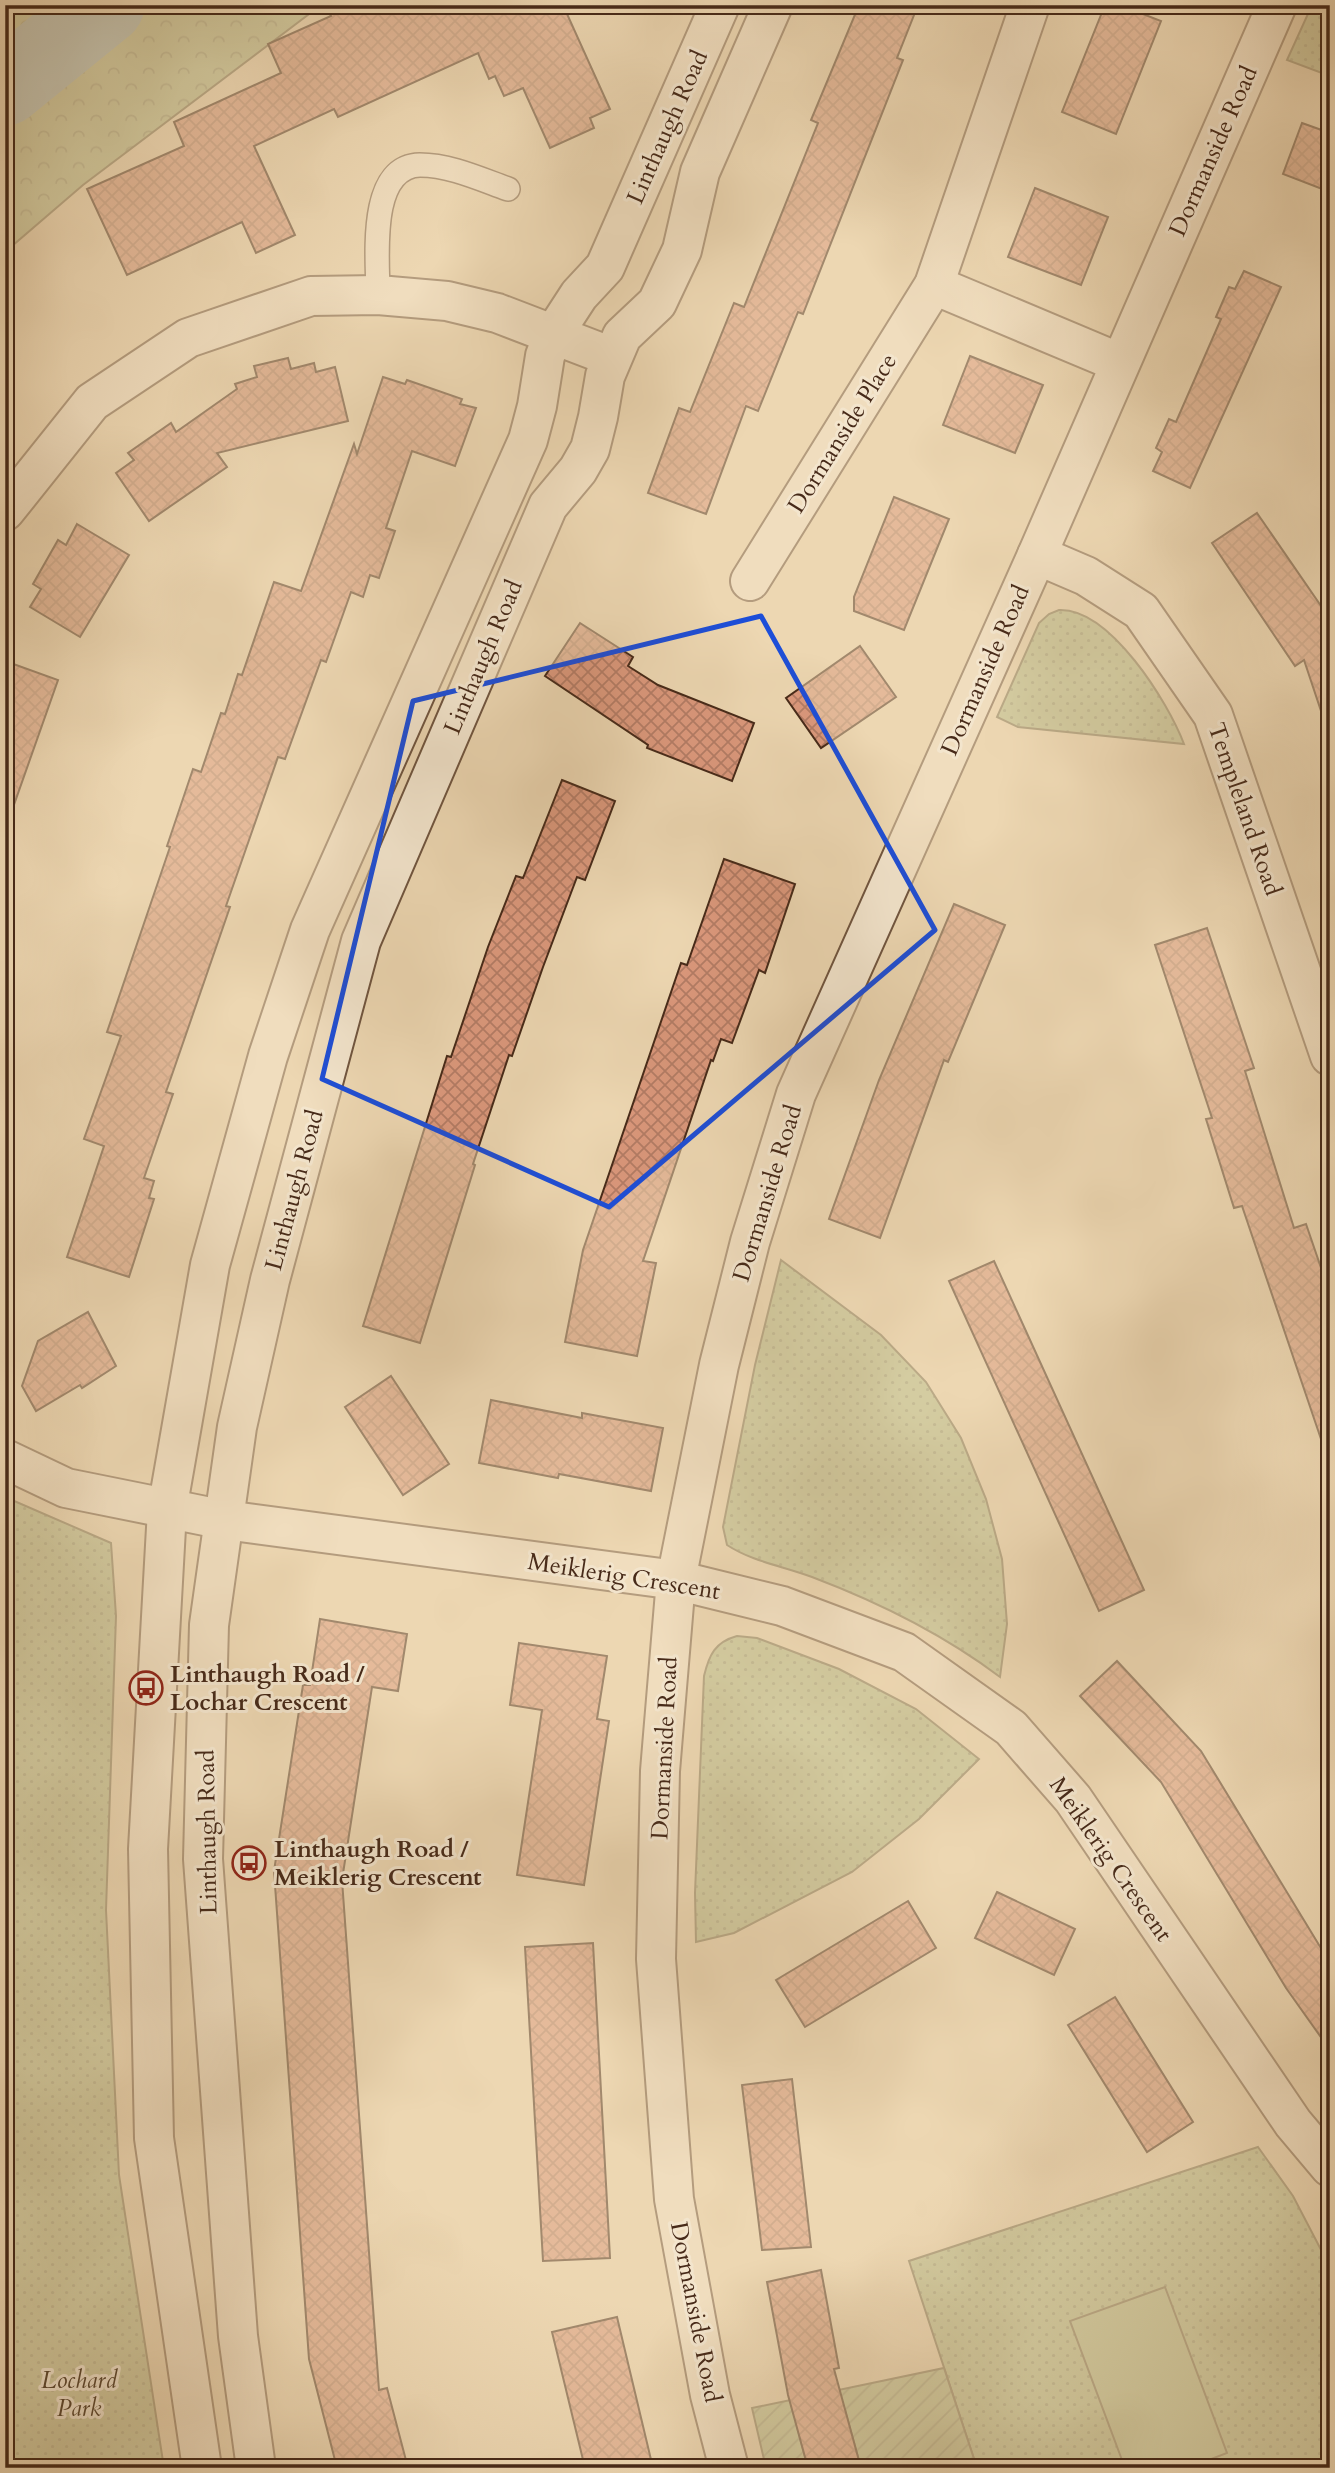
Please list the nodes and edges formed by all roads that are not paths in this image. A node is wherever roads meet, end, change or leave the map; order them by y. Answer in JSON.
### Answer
{"nodes":[{"id":1,"x":720,"y":5,"type":"edge"},
{"id":2,"x":773,"y":5,"type":"edge"},
{"id":3,"x":1030,"y":5,"type":"edge"},
{"id":4,"x":1277,"y":5,"type":"edge"},
{"id":5,"x":508,"y":189,"type":"dead end"},
{"id":6,"x":934,"y":285,"type":"junction"},
{"id":7,"x":378,"y":295,"type":"junction"},
{"id":8,"x":553,"y":335,"type":"junction"},
{"id":9,"x":612,"y":357,"type":"junction"},
{"id":10,"x":1120,"y":363,"type":"junction"},
{"id":11,"x":5,"y":512,"type":"edge"},
{"id":12,"x":1037,"y":555,"type":"junction"},
{"id":13,"x":750,"y":581,"type":"dead end"},
{"id":14,"x":1330,"y":1056,"type":"edge"},
{"id":15,"x":5,"y":1459,"type":"edge"},
{"id":16,"x":167,"y":1510,"type":"junction"},
{"id":17,"x":225,"y":1520,"type":"junction"},
{"id":18,"x":676,"y":1580,"type":"junction"},
{"id":19,"x":1330,"y":2167,"type":"edge"},
{"id":20,"x":202,"y":2468,"type":"edge"},
{"id":21,"x":256,"y":2468,"type":"edge"},
{"id":22,"x":729,"y":2468,"type":"edge"}],
"edges":[{"from":1,"to":8,"type":"street","name":"Linthaugh Road"},
{"from":2,"to":9,"type":"street","name":"Linthaugh Road"},
{"from":3,"to":6,"type":"street","name":"Dormanside Place"},
{"from":4,"to":10,"type":"street","name":"Dormanside Road"},
{"from":5,"to":7,"type":"lane"},
{"from":6,"to":10,"type":"street"},
{"from":6,"to":13,"type":"street","name":"Dormanside Place"},
{"from":7,"to":8,"type":"street"},
{"from":7,"to":11,"type":"street"},
{"from":8,"to":9,"type":"street"},
{"from":8,"to":16,"type":"street","name":"Linthaugh Road"},
{"from":9,"to":17,"type":"street","name":"Linthaugh Road"},
{"from":10,"to":12,"type":"street","name":"Dormanside Road"},
{"from":12,"to":14,"type":"street","name":"Templeland Road"},
{"from":12,"to":18,"type":"street","name":"Dormanside Road"},
{"from":15,"to":16,"type":"street","name":"Meiklerig Crescent"},
{"from":16,"to":17,"type":"street","name":"Meiklerig Crescent"},
{"from":16,"to":20,"type":"street","name":"Linthaugh Road"},
{"from":17,"to":18,"type":"street","name":"Meiklerig Crescent"},
{"from":17,"to":21,"type":"street","name":"Linthaugh Road"},
{"from":18,"to":19,"type":"street","name":"Meiklerig Crescent"},
{"from":18,"to":22,"type":"street","name":"Dormanside Road"}]}
